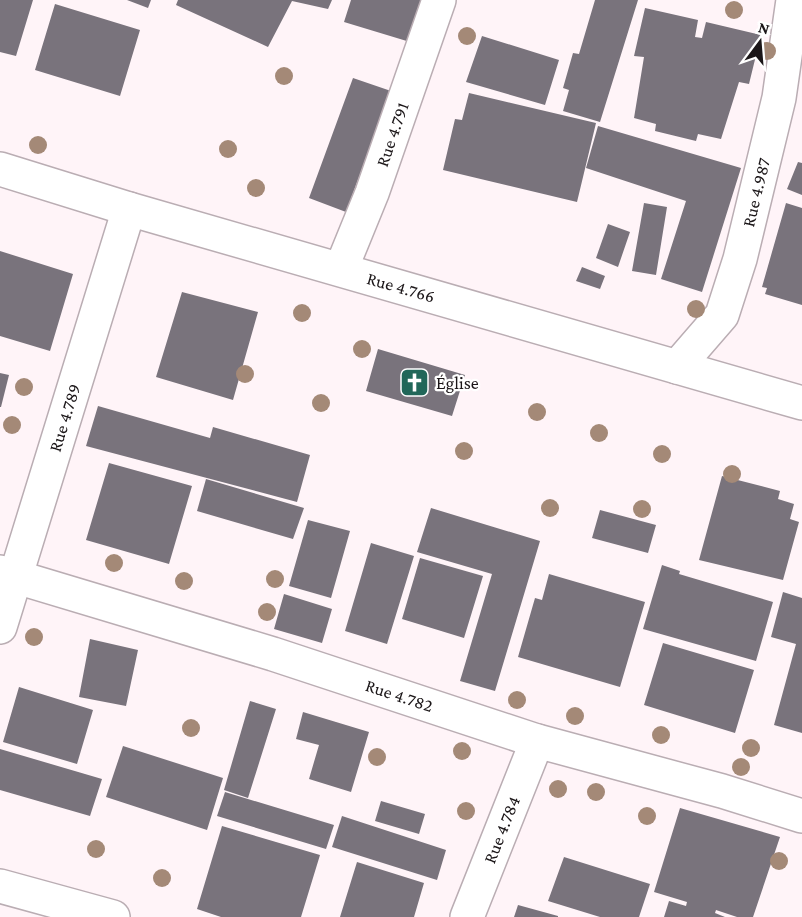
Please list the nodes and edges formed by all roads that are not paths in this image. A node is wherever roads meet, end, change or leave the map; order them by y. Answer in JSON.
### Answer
{"nodes":[{"id":1,"x":439,"y":0,"type":"edge"},
{"id":2,"x":793,"y":0,"type":"edge"},
{"id":3,"x":0,"y":169,"type":"edge"},
{"id":4,"x":129,"y":208,"type":"junction"},
{"id":5,"x":341,"y":269,"type":"junction"},
{"id":6,"x":677,"y":367,"type":"junction"},
{"id":7,"x":802,"y":403,"type":"edge"},
{"id":8,"x":8,"y":575,"type":"edge"},
{"id":9,"x":0,"y":627,"type":"edge"},
{"id":10,"x":537,"y":741,"type":"junction"},
{"id":11,"x":802,"y":816,"type":"edge"},
{"id":12,"x":0,"y":886,"type":"edge"},
{"id":13,"x":113,"y":917,"type":"edge"},
{"id":14,"x":467,"y":917,"type":"edge"}],
"edges":[{"from":1,"to":5,"type":"street","name":"Rue 4.791"},
{"from":2,"to":6,"type":"street","name":"Rue 4.987"},
{"from":3,"to":4,"type":"street","name":"Rue 4.766"},
{"from":4,"to":5,"type":"street","name":"Rue 4.766"},
{"from":4,"to":8,"type":"street","name":"Rue 4.789"},
{"from":5,"to":6,"type":"street","name":"Rue 4.766"},
{"from":6,"to":7,"type":"street","name":"Rue 4.766"},
{"from":8,"to":9,"type":"street","name":"Rue 4.789"},
{"from":8,"to":10,"type":"street","name":"Rue 4.782"},
{"from":10,"to":11,"type":"street","name":"Rue 4.782"},
{"from":10,"to":14,"type":"street","name":"Rue 4.784"},
{"from":12,"to":13,"type":"street"}]}
